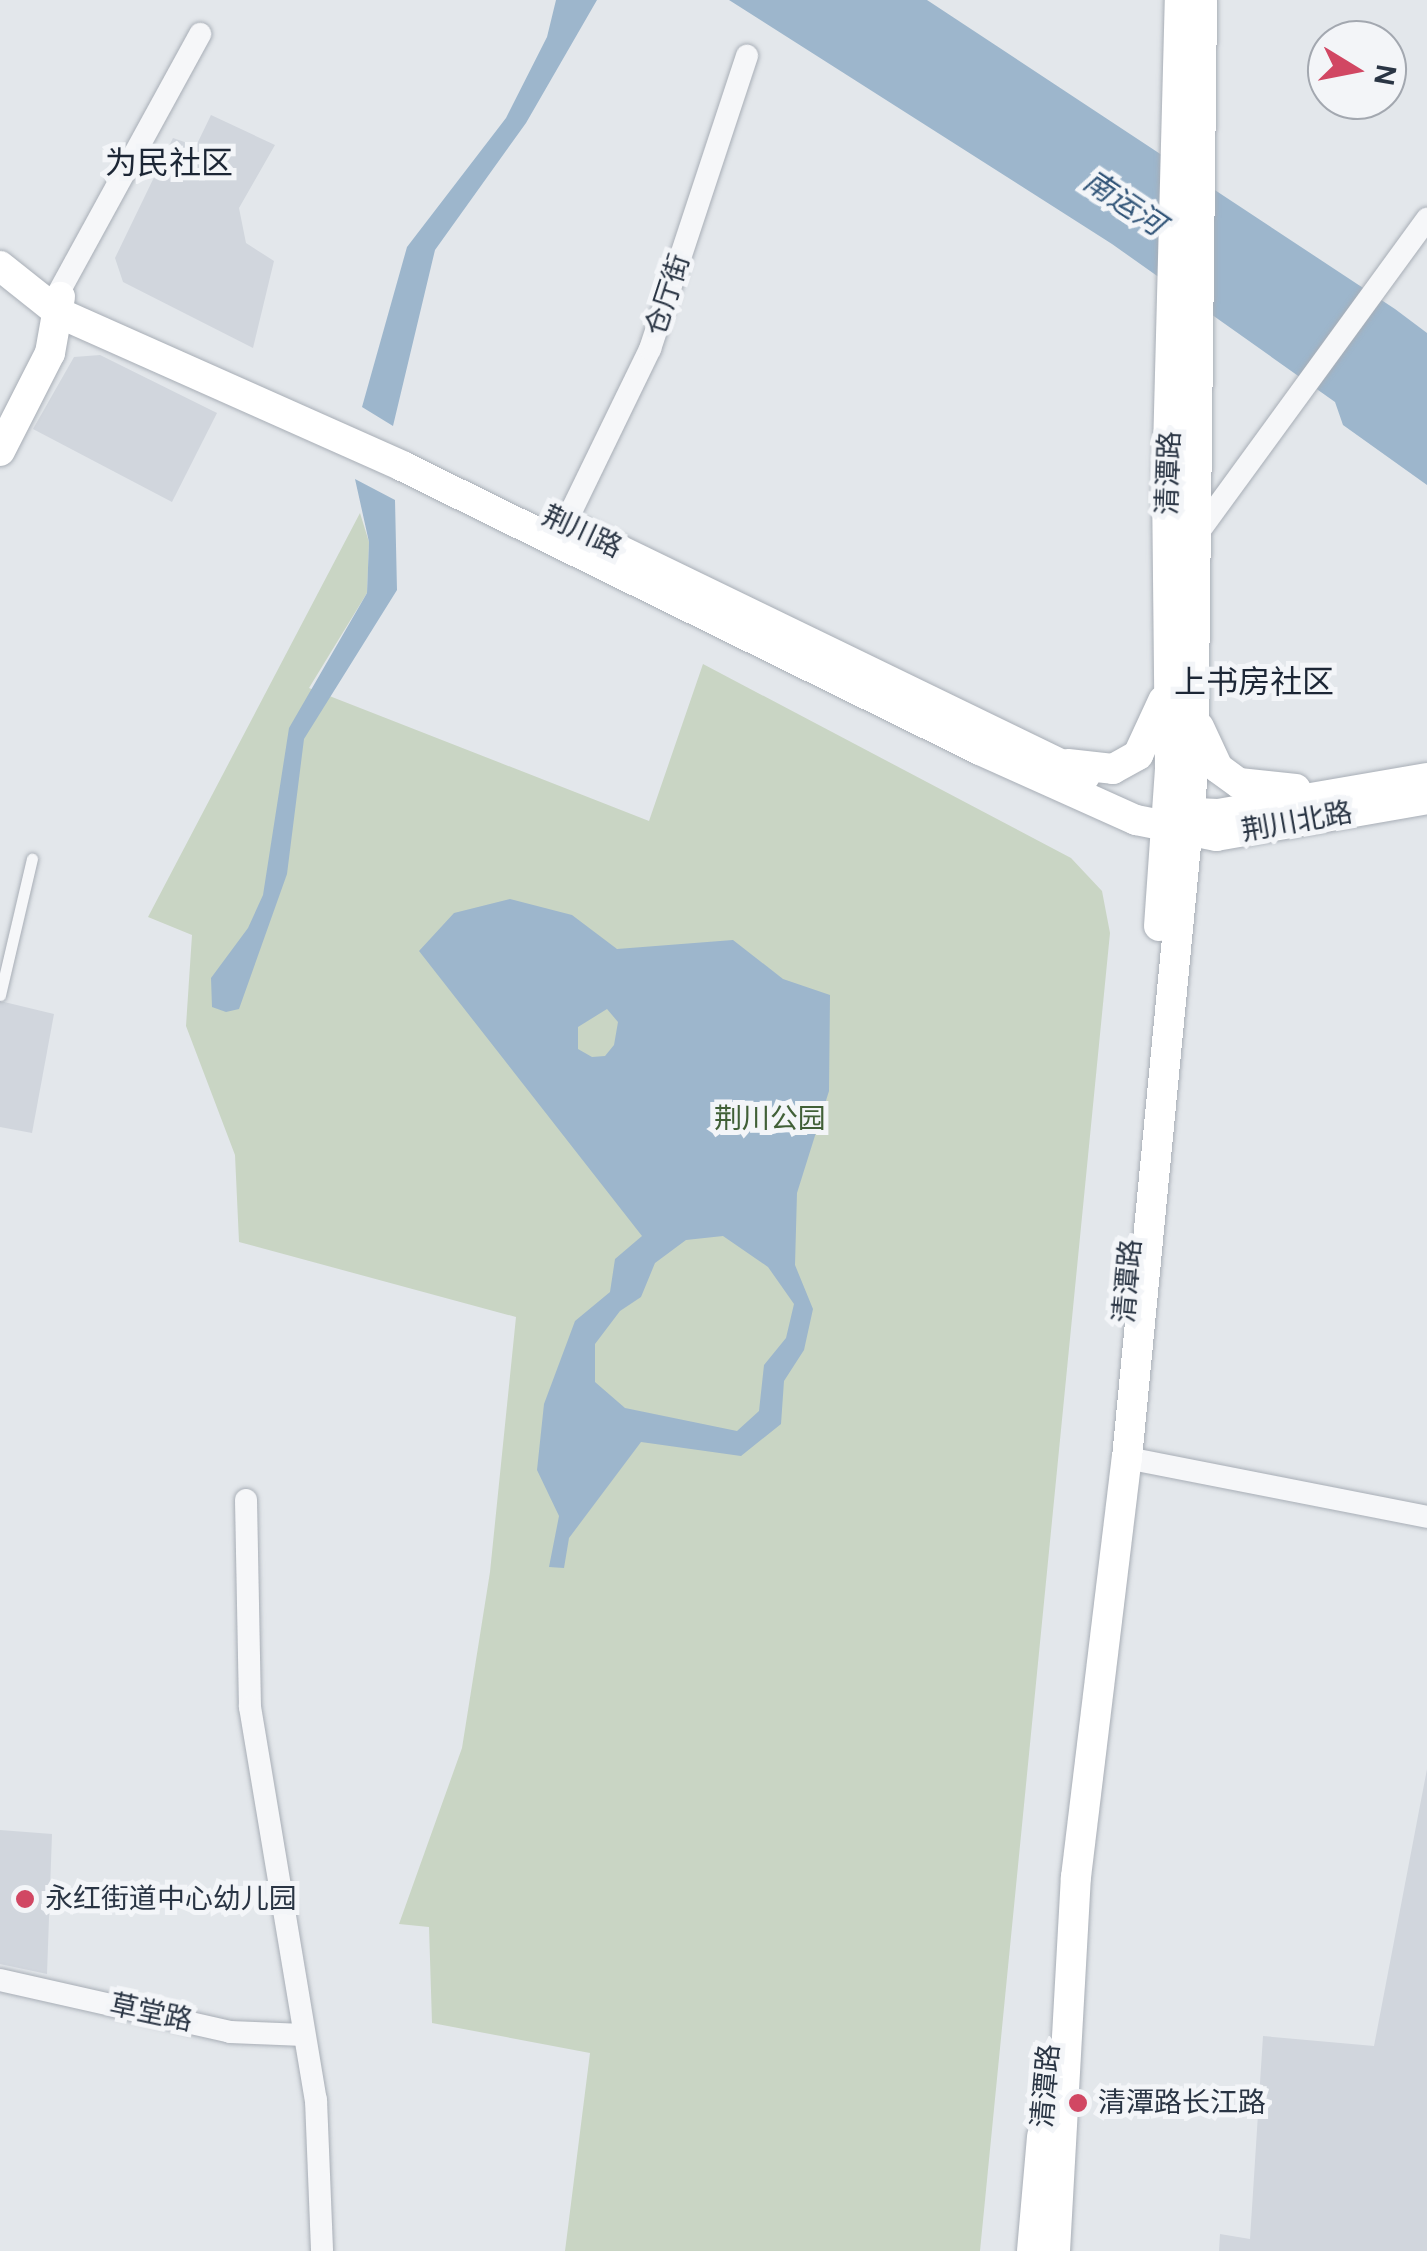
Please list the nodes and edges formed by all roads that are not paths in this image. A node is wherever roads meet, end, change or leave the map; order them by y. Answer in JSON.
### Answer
{"nodes":[{"id":1,"x":1180,"y":0,"type":"edge"},
{"id":2,"x":1202,"y":0,"type":"edge"},
{"id":3,"x":200,"y":34,"type":"dead end"},
{"id":4,"x":747,"y":56,"type":"dead end"},
{"id":5,"x":1191,"y":137,"type":"junction"},
{"id":6,"x":1427,"y":218,"type":"edge"},
{"id":7,"x":0,"y":246,"type":"edge"},
{"id":8,"x":0,"y":266,"type":"edge"},
{"id":9,"x":59,"y":302,"type":"junction"},
{"id":10,"x":1188,"y":316,"type":"junction"},
{"id":11,"x":0,"y":451,"type":"edge"},
{"id":12,"x":565,"y":524,"type":"junction"},
{"id":13,"x":1198,"y":534,"type":"junction"},
{"id":14,"x":1169,"y":674,"type":"junction"},
{"id":15,"x":1195,"y":710,"type":"junction"},
{"id":16,"x":1054,"y":772,"type":"junction"},
{"id":17,"x":1427,"y":778,"type":"edge"},
{"id":18,"x":1348,"y":792,"type":"junction"},
{"id":19,"x":1427,"y":799,"type":"edge"},
{"id":20,"x":1178,"y":823,"type":"junction"},
{"id":21,"x":32,"y":859,"type":"dead end"},
{"id":22,"x":1161,"y":907,"type":"junction"},
{"id":23,"x":0,"y":995,"type":"edge"},
{"id":24,"x":1127,"y":1458,"type":"junction"},
{"id":25,"x":246,"y":1500,"type":"dead end"},
{"id":26,"x":1427,"y":1517,"type":"edge"},
{"id":27,"x":0,"y":1980,"type":"edge"},
{"id":28,"x":304,"y":2035,"type":"junction"},
{"id":29,"x":322,"y":2251,"type":"edge"},
{"id":30,"x":1032,"y":2251,"type":"edge"},
{"id":31,"x":1054,"y":2251,"type":"edge"}],
"edges":[{"from":1,"to":5,"type":"main road"},
{"from":2,"to":5,"type":"main road"},
{"from":3,"to":9,"type":"street"},
{"from":4,"to":12,"type":"street","name":"仓厅街"},
{"from":5,"to":10,"type":"main road"},
{"from":6,"to":13,"type":"street"},
{"from":7,"to":9,"type":"main road","name":"荆川路"},
{"from":8,"to":9,"type":"main road","name":"荆川路"},
{"from":9,"to":11,"type":"main road"},
{"from":9,"to":12,"type":"main road","name":"荆川路"},
{"from":9,"to":16,"type":"main road","name":"荆川路"},
{"from":10,"to":13,"type":"main road","name":"清潭路"},
{"from":10,"to":14,"type":"main road","name":"清潭路"},
{"from":12,"to":16,"type":"main road","name":"荆川路"},
{"from":13,"to":15,"type":"main road","name":"清潭路"},
{"from":14,"to":16,"type":"main road"},
{"from":14,"to":20,"type":"main road","name":"清潭路"},
{"from":15,"to":18,"type":"main road"},
{"from":15,"to":20,"type":"main road","name":"清潭路"},
{"from":16,"to":20,"type":"main road","name":"荆川路"},
{"from":16,"to":22,"type":"main road"},
{"from":17,"to":18,"type":"main road","name":"荆川北路"},
{"from":18,"to":20,"type":"main road","name":"荆川北路"},
{"from":19,"to":20,"type":"main road","name":"荆川北路"},
{"from":20,"to":22,"type":"main road","name":"清潭路"},
{"from":20,"to":24,"type":"main road","name":"清潭路"},
{"from":21,"to":23,"type":"lane"},
{"from":22,"to":30,"type":"main road","name":"清潭路"},
{"from":24,"to":26,"type":"street"},
{"from":24,"to":31,"type":"main road","name":"清潭路"},
{"from":25,"to":28,"type":"street"},
{"from":27,"to":28,"type":"street","name":"草堂路"},
{"from":28,"to":29,"type":"street"}]}
